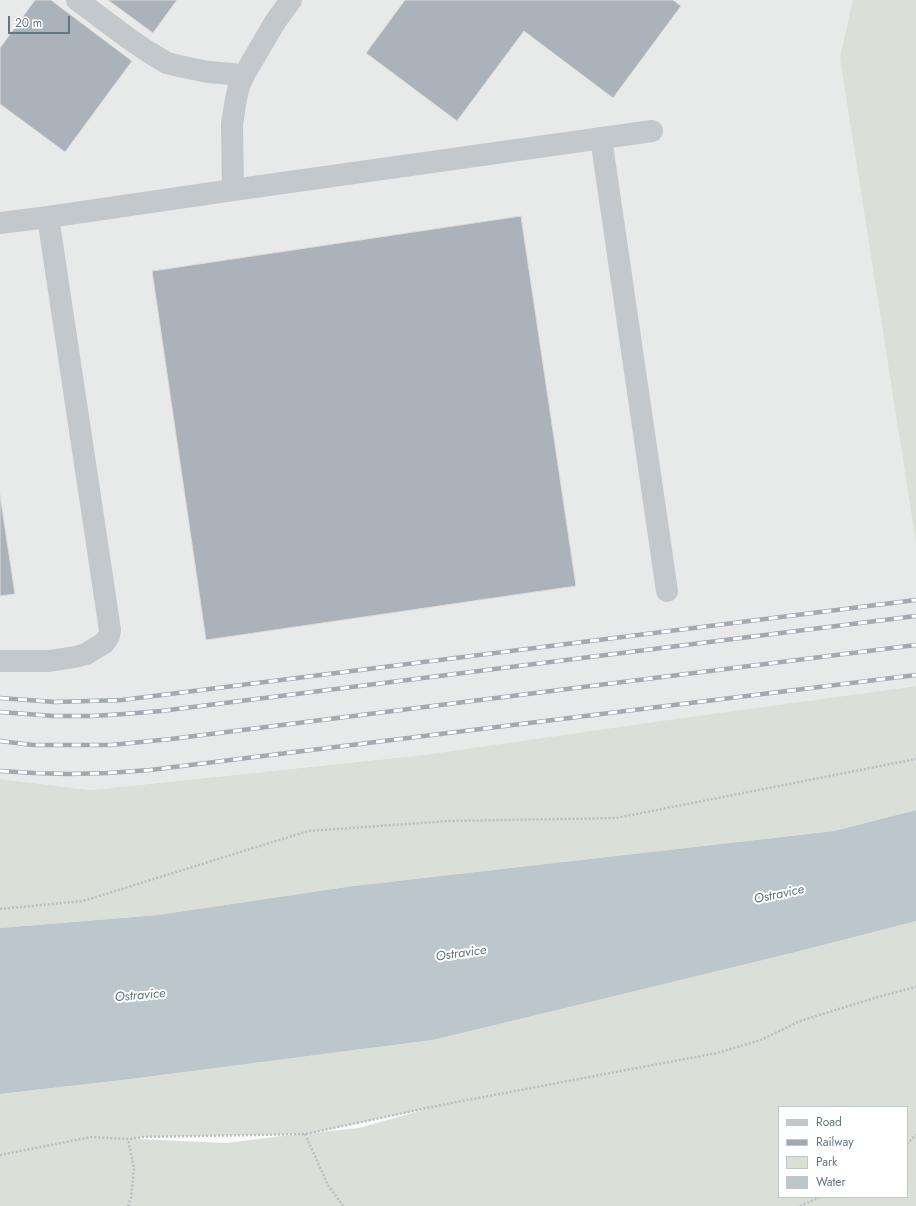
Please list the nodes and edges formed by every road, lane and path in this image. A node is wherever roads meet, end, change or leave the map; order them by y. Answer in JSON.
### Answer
{"nodes":[{"id":1,"x":77,"y":0,"type":"edge"},
{"id":2,"x":291,"y":0,"type":"edge"},
{"id":3,"x":244,"y":75,"type":"junction"},
{"id":4,"x":652,"y":131,"type":"dead end"},
{"id":5,"x":601,"y":138,"type":"junction"},
{"id":6,"x":233,"y":190,"type":"junction"},
{"id":7,"x":48,"y":217,"type":"junction"},
{"id":8,"x":0,"y":223,"type":"edge"},
{"id":9,"x":667,"y":591,"type":"dead end"},
{"id":10,"x":0,"y":661,"type":"edge"},
{"id":11,"x":916,"y":759,"type":"edge"},
{"id":12,"x":0,"y":909,"type":"edge"},
{"id":13,"x":916,"y":987,"type":"edge"},
{"id":14,"x":305,"y":1134,"type":"junction"},
{"id":15,"x":916,"y":1135,"type":"edge"},
{"id":16,"x":128,"y":1138,"type":"junction"},
{"id":17,"x":908,"y":1143,"type":"edge"},
{"id":18,"x":0,"y":1155,"type":"edge"},
{"id":19,"x":818,"y":1198,"type":"edge"},
{"id":20,"x":128,"y":1206,"type":"edge"},
{"id":21,"x":343,"y":1206,"type":"edge"},
{"id":22,"x":800,"y":1206,"type":"edge"}],
"edges":[{"from":1,"to":3,"type":"street"},
{"from":2,"to":3,"type":"street"},
{"from":3,"to":6,"type":"street"},
{"from":4,"to":5,"type":"street"},
{"from":5,"to":6,"type":"street"},
{"from":5,"to":9,"type":"street"},
{"from":6,"to":7,"type":"street"},
{"from":7,"to":8,"type":"street"},
{"from":7,"to":10,"type":"street"},
{"from":11,"to":12,"type":"path"},
{"from":13,"to":14,"type":"path"},
{"from":14,"to":16,"type":"path"},
{"from":14,"to":21,"type":"path"},
{"from":15,"to":17,"type":"path"},
{"from":16,"to":18,"type":"path"},
{"from":16,"to":20,"type":"path"},
{"from":19,"to":22,"type":"path"}]}
